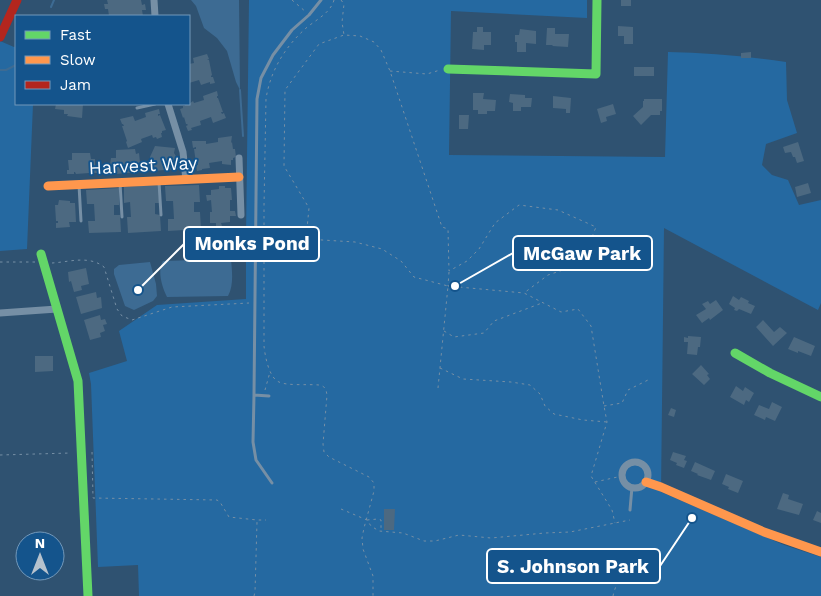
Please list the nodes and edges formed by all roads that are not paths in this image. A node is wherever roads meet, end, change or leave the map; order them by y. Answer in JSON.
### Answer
{"nodes":[{"id":1,"x":17,"y":0,"type":"edge"},
{"id":2,"x":154,"y":0,"type":"edge"},
{"id":3,"x":321,"y":0,"type":"edge"},
{"id":4,"x":597,"y":0,"type":"edge"},
{"id":5,"x":155,"y":15,"type":"edge"},
{"id":6,"x":0,"y":37,"type":"edge"},
{"id":7,"x":448,"y":69,"type":"road end"},
{"id":8,"x":151,"y":105,"type":"edge"},
{"id":9,"x":168,"y":105,"type":"edge"},
{"id":10,"x":137,"y":108,"type":"dead end"},
{"id":11,"x":238,"y":158,"type":"dead end"},
{"id":12,"x":239,"y":177,"type":"junction"},
{"id":13,"x":186,"y":180,"type":"junction"},
{"id":14,"x":160,"y":181,"type":"junction"},
{"id":15,"x":120,"y":183,"type":"junction"},
{"id":16,"x":79,"y":185,"type":"junction"},
{"id":17,"x":48,"y":186,"type":"dead end"},
{"id":18,"x":162,"y":215,"type":"dead end"},
{"id":19,"x":241,"y":216,"type":"dead end"},
{"id":20,"x":122,"y":217,"type":"dead end"},
{"id":21,"x":81,"y":221,"type":"dead end"},
{"id":22,"x":41,"y":254,"type":"dead end"},
{"id":23,"x":57,"y":309,"type":"junction"},
{"id":24,"x":0,"y":313,"type":"edge"},
{"id":25,"x":735,"y":353,"type":"dead end"},
{"id":26,"x":254,"y":395,"type":"junction"},
{"id":27,"x":269,"y":396,"type":"dead end"},
{"id":28,"x":821,"y":397,"type":"edge"},
{"id":29,"x":646,"y":482,"type":"junction"},
{"id":30,"x":272,"y":483,"type":"dead end"},
{"id":31,"x":632,"y":487,"type":"junction"},
{"id":32,"x":630,"y":510,"type":"dead end"},
{"id":33,"x":821,"y":552,"type":"edge"},
{"id":34,"x":88,"y":596,"type":"edge"}],
"edges":[{"from":1,"to":6,"type":"street"},
{"from":2,"to":5,"type":"street"},
{"from":3,"to":26,"type":"lane"},
{"from":4,"to":7,"type":"street"},
{"from":8,"to":10,"type":"lane"},
{"from":9,"to":13,"type":"street"},
{"from":11,"to":12,"type":"street"},
{"from":12,"to":13,"type":"street","name":"Harvest Way"},
{"from":12,"to":19,"type":"street"},
{"from":13,"to":14,"type":"street","name":"Harvest Way"},
{"from":14,"to":15,"type":"street","name":"Harvest Way"},
{"from":14,"to":18,"type":"lane"},
{"from":15,"to":16,"type":"street","name":"Harvest Way"},
{"from":15,"to":20,"type":"lane"},
{"from":16,"to":17,"type":"street","name":"Harvest Way"},
{"from":16,"to":21,"type":"lane"},
{"from":22,"to":23,"type":"street"},
{"from":23,"to":24,"type":"street"},
{"from":23,"to":34,"type":"street"},
{"from":25,"to":28,"type":"street"},
{"from":26,"to":27,"type":"lane"},
{"from":26,"to":30,"type":"lane"},
{"from":29,"to":31,"type":"street"},
{"from":29,"to":31,"type":"street"},
{"from":29,"to":33,"type":"street"},
{"from":31,"to":32,"type":"lane"}]}
